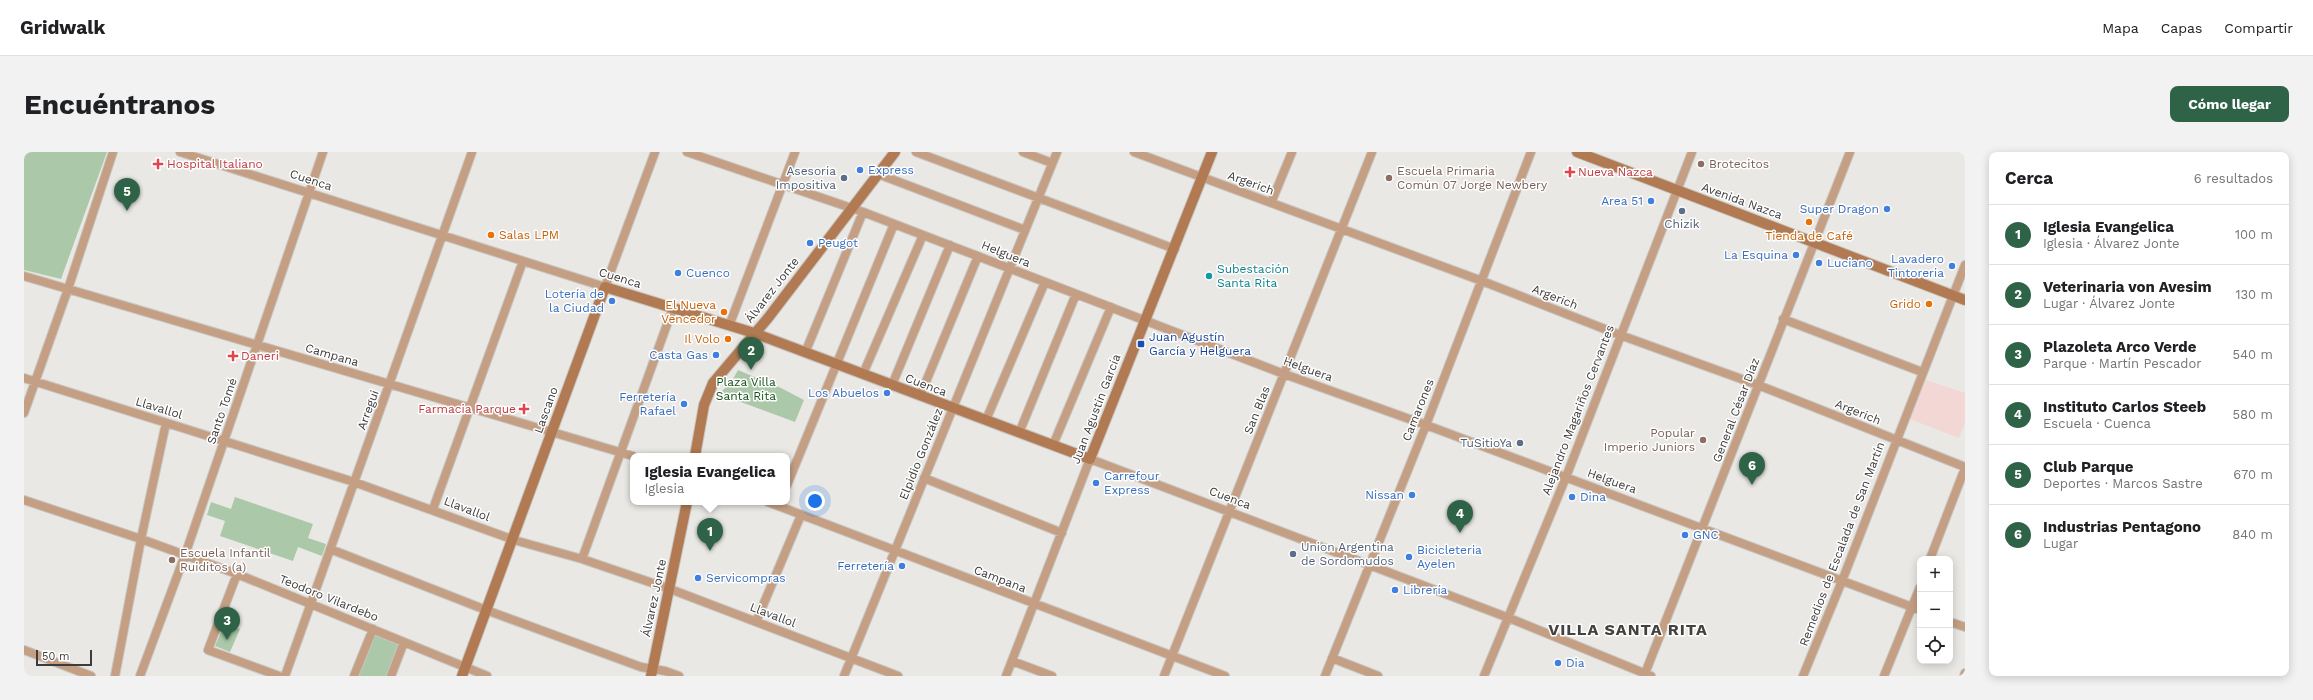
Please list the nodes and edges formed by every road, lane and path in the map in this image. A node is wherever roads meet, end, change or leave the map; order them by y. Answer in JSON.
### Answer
{"nodes":[{"id":1,"x":113,"y":152,"type":"edge"},
{"id":2,"x":180,"y":152,"type":"edge"},
{"id":3,"x":323,"y":152,"type":"edge"},
{"id":4,"x":472,"y":152,"type":"edge"},
{"id":5,"x":655,"y":152,"type":"edge"},
{"id":6,"x":687,"y":152,"type":"edge"},
{"id":7,"x":795,"y":152,"type":"edge"},
{"id":8,"x":895,"y":152,"type":"edge"},
{"id":9,"x":916,"y":152,"type":"edge"},
{"id":10,"x":1023,"y":152,"type":"edge"},
{"id":11,"x":1058,"y":152,"type":"edge"},
{"id":12,"x":1134,"y":152,"type":"edge"},
{"id":13,"x":1212,"y":152,"type":"edge"},
{"id":14,"x":1292,"y":152,"type":"edge"},
{"id":15,"x":1372,"y":152,"type":"edge"},
{"id":16,"x":1531,"y":152,"type":"edge"},
{"id":17,"x":1576,"y":152,"type":"edge"},
{"id":18,"x":1692,"y":152,"type":"edge"},
{"id":19,"x":1850,"y":152,"type":"edge"},
{"id":20,"x":1052,"y":163,"type":"junction"},
{"id":21,"x":878,"y":174,"type":"junction"},
{"id":22,"x":1202,"y":178,"type":"junction"},
{"id":23,"x":782,"y":185,"type":"junction"},
{"id":24,"x":1676,"y":191,"type":"junction"},
{"id":25,"x":309,"y":193,"type":"junction"},
{"id":26,"x":1038,"y":199,"type":"junction"},
{"id":27,"x":1271,"y":203,"type":"junction"},
{"id":28,"x":852,"y":208,"type":"junction"},
{"id":29,"x":863,"y":212,"type":"junction"},
{"id":30,"x":894,"y":224,"type":"junction"},
{"id":31,"x":1340,"y":229,"type":"junction"},
{"id":32,"x":1025,"y":230,"type":"junction"},
{"id":33,"x":923,"y":235,"type":"junction"},
{"id":34,"x":441,"y":236,"type":"junction"},
{"id":35,"x":1815,"y":242,"type":"junction"},
{"id":36,"x":950,"y":245,"type":"junction"},
{"id":37,"x":1175,"y":249,"type":"junction"},
{"id":38,"x":978,"y":256,"type":"junction"},
{"id":39,"x":523,"y":262,"type":"junction"},
{"id":40,"x":1965,"y":265,"type":"edge"},
{"id":41,"x":1010,"y":269,"type":"junction"},
{"id":42,"x":24,"y":276,"type":"edge"},
{"id":43,"x":1482,"y":281,"type":"junction"},
{"id":44,"x":1044,"y":282,"type":"junction"},
{"id":45,"x":605,"y":287,"type":"junction"},
{"id":46,"x":68,"y":289,"type":"junction"},
{"id":47,"x":1076,"y":294,"type":"junction"},
{"id":48,"x":1953,"y":295,"type":"junction"},
{"id":49,"x":1965,"y":300,"type":"edge"},
{"id":50,"x":1111,"y":306,"type":"junction"},
{"id":51,"x":673,"y":308,"type":"junction"},
{"id":52,"x":1784,"y":318,"type":"junction"},
{"id":53,"x":1145,"y":319,"type":"junction"},
{"id":54,"x":730,"y":326,"type":"junction"},
{"id":55,"x":754,"y":334,"type":"junction"},
{"id":56,"x":1620,"y":335,"type":"junction"},
{"id":57,"x":257,"y":346,"type":"junction"},
{"id":58,"x":805,"y":352,"type":"junction"},
{"id":59,"x":836,"y":364,"type":"junction"},
{"id":60,"x":1922,"y":372,"type":"junction"},
{"id":61,"x":863,"y":374,"type":"junction"},
{"id":62,"x":1284,"y":374,"type":"junction"},
{"id":63,"x":24,"y":378,"type":"edge"},
{"id":64,"x":35,"y":382,"type":"junction"},
{"id":65,"x":390,"y":384,"type":"junction"},
{"id":66,"x":892,"y":385,"type":"junction"},
{"id":67,"x":1758,"y":385,"type":"junction"},
{"id":68,"x":920,"y":396,"type":"junction"},
{"id":69,"x":470,"y":408,"type":"junction"},
{"id":70,"x":952,"y":409,"type":"junction"},
{"id":71,"x":24,"y":413,"type":"edge"},
{"id":72,"x":986,"y":420,"type":"junction"},
{"id":73,"x":166,"y":423,"type":"junction"},
{"id":74,"x":1426,"y":425,"type":"junction"},
{"id":75,"x":552,"y":432,"type":"junction"},
{"id":76,"x":1019,"y":433,"type":"junction"},
{"id":77,"x":224,"y":440,"type":"junction"},
{"id":78,"x":1895,"y":440,"type":"junction"},
{"id":79,"x":1053,"y":445,"type":"junction"},
{"id":80,"x":620,"y":452,"type":"junction"},
{"id":81,"x":696,"y":453,"type":"edge"},
{"id":82,"x":630,"y":455,"type":"edge"},
{"id":83,"x":1090,"y":459,"type":"junction"},
{"id":84,"x":1965,"y":468,"type":"edge"},
{"id":85,"x":1566,"y":477,"type":"junction"},
{"id":86,"x":790,"y":478,"type":"edge"},
{"id":87,"x":924,"y":478,"type":"junction"},
{"id":88,"x":354,"y":482,"type":"junction"},
{"id":89,"x":24,"y":500,"type":"edge"},
{"id":90,"x":686,"y":505,"type":"edge"},
{"id":91,"x":781,"y":505,"type":"edge"},
{"id":92,"x":433,"y":509,"type":"junction"},
{"id":93,"x":1230,"y":512,"type":"junction"},
{"id":94,"x":801,"y":515,"type":"junction"},
{"id":95,"x":1703,"y":528,"type":"junction"},
{"id":96,"x":1062,"y":533,"type":"junction"},
{"id":97,"x":141,"y":538,"type":"junction"},
{"id":98,"x":514,"y":540,"type":"junction"},
{"id":99,"x":330,"y":549,"type":"junction"},
{"id":100,"x":894,"y":551,"type":"junction"},
{"id":101,"x":185,"y":554,"type":"junction"},
{"id":102,"x":1931,"y":556,"type":"edge"},
{"id":103,"x":582,"y":559,"type":"junction"},
{"id":104,"x":1368,"y":564,"type":"junction"},
{"id":105,"x":237,"y":574,"type":"junction"},
{"id":106,"x":1842,"y":581,"type":"junction"},
{"id":107,"x":670,"y":589,"type":"junction"},
{"id":108,"x":1919,"y":592,"type":"edge"},
{"id":109,"x":310,"y":604,"type":"junction"},
{"id":110,"x":1033,"y":605,"type":"junction"},
{"id":111,"x":1916,"y":609,"type":"edge"},
{"id":112,"x":486,"y":610,"type":"junction"},
{"id":113,"x":1509,"y":618,"type":"junction"},
{"id":114,"x":756,"y":622,"type":"junction"},
{"id":115,"x":1953,"y":623,"type":"edge"},
{"id":116,"x":1965,"y":627,"type":"edge"},
{"id":117,"x":373,"y":629,"type":"junction"},
{"id":118,"x":404,"y":642,"type":"junction"},
{"id":119,"x":24,"y":650,"type":"edge"},
{"id":120,"x":1171,"y":656,"type":"junction"},
{"id":121,"x":850,"y":658,"type":"junction"},
{"id":122,"x":1332,"y":658,"type":"junction"},
{"id":123,"x":1012,"y":661,"type":"junction"},
{"id":124,"x":464,"y":672,"type":"edge"},
{"id":125,"x":652,"y":672,"type":"edge"},
{"id":126,"x":1647,"y":675,"type":"edge"},
{"id":127,"x":91,"y":676,"type":"edge"},
{"id":128,"x":115,"y":676,"type":"edge"},
{"id":129,"x":140,"y":676,"type":"edge"},
{"id":130,"x":279,"y":676,"type":"edge"},
{"id":131,"x":285,"y":676,"type":"edge"},
{"id":132,"x":354,"y":676,"type":"edge"},
{"id":133,"x":391,"y":676,"type":"edge"},
{"id":134,"x":486,"y":676,"type":"edge"},
{"id":135,"x":680,"y":676,"type":"edge"},
{"id":136,"x":844,"y":676,"type":"edge"},
{"id":137,"x":898,"y":676,"type":"edge"},
{"id":138,"x":1006,"y":676,"type":"edge"},
{"id":139,"x":1052,"y":676,"type":"edge"},
{"id":140,"x":1164,"y":676,"type":"edge"},
{"id":141,"x":1225,"y":676,"type":"edge"},
{"id":142,"x":1325,"y":676,"type":"edge"},
{"id":143,"x":1378,"y":676,"type":"edge"},
{"id":144,"x":1484,"y":676,"type":"edge"},
{"id":145,"x":1803,"y":676,"type":"edge"},
{"id":146,"x":1884,"y":676,"type":"edge"}],
"edges":[{"from":1,"to":46,"type":"street"},
{"from":2,"to":25,"type":"street","name":"Cuenca"},
{"from":3,"to":25,"type":"street","name":"Santo Tomé"},
{"from":4,"to":34,"type":"street","name":"Arregui"},
{"from":5,"to":45,"type":"street","name":"Lascano"},
{"from":6,"to":23,"type":"street","name":"Helguera"},
{"from":7,"to":23,"type":"street"},
{"from":8,"to":21,"type":"street","name":"Álvarez Jonte"},
{"from":9,"to":26,"type":"street"},
{"from":10,"to":20,"type":"street"},
{"from":11,"to":20,"type":"street","name":"Elpidio González"},
{"from":12,"to":22,"type":"street","name":"Argerich"},
{"from":13,"to":22,"type":"street","name":"Juan Agustín García"},
{"from":14,"to":27,"type":"street"},
{"from":15,"to":31,"type":"street","name":"San Blas"},
{"from":16,"to":43,"type":"street","name":"Camarones"},
{"from":17,"to":24,"type":"street","name":"Avenida Nazca"},
{"from":18,"to":24,"type":"street","name":"Alejandro Magariños Cervantes"},
{"from":19,"to":35,"type":"street","name":"General César Díaz"},
{"from":20,"to":26,"type":"street","name":"Elpidio González"},
{"from":21,"to":28,"type":"street","name":"Álvarez Jonte"},
{"from":21,"to":32,"type":"street"},
{"from":22,"to":27,"type":"street","name":"Argerich"},
{"from":22,"to":37,"type":"street","name":"Juan Agustín García"},
{"from":23,"to":28,"type":"street","name":"Helguera"},
{"from":23,"to":54,"type":"street"},
{"from":24,"to":35,"type":"street","name":"Avenida Nazca"},
{"from":24,"to":56,"type":"street","name":"Alejandro Magariños Cervantes"},
{"from":25,"to":34,"type":"street","name":"Cuenca"},
{"from":25,"to":57,"type":"street","name":"Santo Tomé"},
{"from":26,"to":32,"type":"street","name":"Elpidio González"},
{"from":26,"to":37,"type":"street"},
{"from":27,"to":31,"type":"street","name":"Argerich"},
{"from":28,"to":29,"type":"street","name":"Helguera"},
{"from":28,"to":55,"type":"street","name":"Álvarez Jonte"},
{"from":29,"to":30,"type":"street","name":"Helguera"},
{"from":29,"to":58,"type":"street"},
{"from":30,"to":33,"type":"street","name":"Helguera"},
{"from":30,"to":59,"type":"street"},
{"from":31,"to":43,"type":"street","name":"Argerich"},
{"from":31,"to":62,"type":"street","name":"San Blas"},
{"from":32,"to":41,"type":"street","name":"Elpidio González"},
{"from":33,"to":36,"type":"street","name":"Helguera"},
{"from":33,"to":61,"type":"street"},
{"from":34,"to":39,"type":"street","name":"Cuenca"},
{"from":34,"to":65,"type":"street","name":"Arregui"},
{"from":35,"to":48,"type":"street","name":"Avenida Nazca"},
{"from":35,"to":52,"type":"street","name":"General César Díaz"},
{"from":36,"to":38,"type":"street","name":"Helguera"},
{"from":36,"to":66,"type":"street"},
{"from":37,"to":53,"type":"street","name":"Juan Agustín García"},
{"from":38,"to":41,"type":"street","name":"Helguera"},
{"from":38,"to":68,"type":"street"},
{"from":39,"to":45,"type":"street","name":"Cuenca"},
{"from":39,"to":69,"type":"street"},
{"from":40,"to":48,"type":"street","name":"Remedios de Escalada de San Martín"},
{"from":41,"to":44,"type":"street","name":"Helguera"},
{"from":41,"to":70,"type":"street","name":"Elpidio González"},
{"from":42,"to":46,"type":"street","name":"Campana"},
{"from":43,"to":56,"type":"street","name":"Argerich"},
{"from":43,"to":74,"type":"street","name":"Camarones"},
{"from":44,"to":47,"type":"street","name":"Helguera"},
{"from":44,"to":72,"type":"street"},
{"from":45,"to":51,"type":"street","name":"Cuenca"},
{"from":45,"to":75,"type":"street","name":"Lascano"},
{"from":46,"to":57,"type":"street","name":"Campana"},
{"from":46,"to":64,"type":"street"},
{"from":47,"to":50,"type":"street","name":"Helguera"},
{"from":47,"to":76,"type":"street"},
{"from":48,"to":49,"type":"street","name":"Avenida Nazca"},
{"from":48,"to":60,"type":"street","name":"Remedios de Escalada de San Martín"},
{"from":50,"to":53,"type":"street","name":"Helguera"},
{"from":50,"to":79,"type":"street"},
{"from":51,"to":54,"type":"street","name":"Cuenca"},
{"from":51,"to":80,"type":"street"},
{"from":52,"to":60,"type":"street"},
{"from":52,"to":67,"type":"street","name":"General César Díaz"},
{"from":53,"to":62,"type":"street","name":"Helguera"},
{"from":53,"to":83,"type":"street","name":"Juan Agustín García"},
{"from":54,"to":55,"type":"street","name":"Cuenca"},
{"from":55,"to":58,"type":"street","name":"Cuenca"},
{"from":55,"to":81,"type":"street","name":"Álvarez Jonte"},
{"from":56,"to":67,"type":"street","name":"Argerich"},
{"from":56,"to":85,"type":"street","name":"Alejandro Magariños Cervantes"},
{"from":57,"to":65,"type":"street","name":"Campana"},
{"from":57,"to":77,"type":"street","name":"Santo Tomé"},
{"from":58,"to":59,"type":"street","name":"Cuenca"},
{"from":59,"to":61,"type":"street","name":"Cuenca"},
{"from":59,"to":86,"type":"street"},
{"from":60,"to":78,"type":"street","name":"Remedios de Escalada de San Martín"},
{"from":61,"to":66,"type":"street","name":"Cuenca"},
{"from":62,"to":74,"type":"street","name":"Helguera"},
{"from":62,"to":93,"type":"street","name":"San Blas"},
{"from":63,"to":64,"type":"street","name":"Llavallol"},
{"from":64,"to":71,"type":"street"},
{"from":64,"to":73,"type":"street","name":"Llavallol"},
{"from":65,"to":69,"type":"street","name":"Campana"},
{"from":65,"to":88,"type":"street","name":"Arregui"},
{"from":66,"to":68,"type":"street","name":"Cuenca"},
{"from":67,"to":78,"type":"street","name":"Argerich"},
{"from":67,"to":95,"type":"street","name":"General César Díaz"},
{"from":68,"to":70,"type":"street","name":"Cuenca"},
{"from":69,"to":75,"type":"street","name":"Campana"},
{"from":69,"to":92,"type":"street"},
{"from":70,"to":72,"type":"street","name":"Cuenca"},
{"from":70,"to":87,"type":"street","name":"Elpidio González"},
{"from":72,"to":76,"type":"street","name":"Cuenca"},
{"from":73,"to":77,"type":"street","name":"Llavallol"},
{"from":73,"to":97,"type":"street"},
{"from":74,"to":85,"type":"street","name":"Helguera"},
{"from":74,"to":104,"type":"street","name":"Camarones"},
{"from":75,"to":80,"type":"street","name":"Campana"},
{"from":75,"to":98,"type":"street","name":"Lascano"},
{"from":76,"to":79,"type":"street","name":"Cuenca"},
{"from":77,"to":88,"type":"street","name":"Llavallol"},
{"from":77,"to":101,"type":"street","name":"Santo Tomé"},
{"from":78,"to":84,"type":"street","name":"Argerich"},
{"from":78,"to":106,"type":"street","name":"Remedios de Escalada de San Martín"},
{"from":79,"to":83,"type":"street","name":"Cuenca"},
{"from":80,"to":82,"type":"street","name":"Campana"},
{"from":80,"to":103,"type":"street"},
{"from":83,"to":93,"type":"street","name":"Cuenca"},
{"from":83,"to":96,"type":"street","name":"Juan Agustín García"},
{"from":84,"to":102,"type":"street"},
{"from":85,"to":95,"type":"street","name":"Helguera"},
{"from":85,"to":113,"type":"street","name":"Alejandro Magariños Cervantes"},
{"from":87,"to":96,"type":"street"},
{"from":87,"to":100,"type":"street","name":"Elpidio González"},
{"from":88,"to":92,"type":"street","name":"Llavallol"},
{"from":88,"to":99,"type":"street","name":"Arregui"},
{"from":89,"to":97,"type":"street","name":"Teodoro Vilardebo"},
{"from":90,"to":107,"type":"street","name":"Álvarez Jonte"},
{"from":91,"to":94,"type":"street","name":"Campana"},
{"from":92,"to":98,"type":"street","name":"Llavallol"},
{"from":93,"to":104,"type":"street","name":"Cuenca"},
{"from":93,"to":120,"type":"street","name":"San Blas"},
{"from":94,"to":100,"type":"street","name":"Campana"},
{"from":94,"to":114,"type":"street"},
{"from":95,"to":106,"type":"street","name":"Helguera"},
{"from":95,"to":126,"type":"street","name":"General César Díaz"},
{"from":96,"to":110,"type":"street","name":"Juan Agustín García"},
{"from":97,"to":101,"type":"street","name":"Teodoro Vilardebo"},
{"from":97,"to":128,"type":"street"},
{"from":98,"to":103,"type":"street","name":"Llavallol"},
{"from":98,"to":112,"type":"street","name":"Lascano"},
{"from":99,"to":109,"type":"street","name":"Arregui"},
{"from":99,"to":112,"type":"street"},
{"from":100,"to":110,"type":"street","name":"Campana"},
{"from":100,"to":121,"type":"street","name":"Elpidio González"},
{"from":101,"to":105,"type":"street","name":"Teodoro Vilardebo"},
{"from":101,"to":129,"type":"street","name":"Santo Tomé"},
{"from":103,"to":107,"type":"street","name":"Llavallol"},
{"from":104,"to":113,"type":"street","name":"Cuenca"},
{"from":104,"to":122,"type":"street","name":"Camarones"},
{"from":105,"to":109,"type":"street","name":"Teodoro Vilardebo"},
{"from":105,"to":130,"type":"street"},
{"from":106,"to":111,"type":"street","name":"Helguera"},
{"from":106,"to":145,"type":"street","name":"Remedios de Escalada de San Martín"},
{"from":107,"to":114,"type":"street","name":"Llavallol"},
{"from":107,"to":125,"type":"street","name":"Álvarez Jonte"},
{"from":108,"to":111,"type":"street"},
{"from":109,"to":117,"type":"street","name":"Teodoro Vilardebo"},
{"from":109,"to":131,"type":"street","name":"Arregui"},
{"from":110,"to":120,"type":"street","name":"Campana"},
{"from":110,"to":123,"type":"street","name":"Juan Agustín García"},
{"from":111,"to":146,"type":"street"},
{"from":112,"to":124,"type":"street","name":"Lascano"},
{"from":112,"to":125,"type":"street"},
{"from":113,"to":126,"type":"street","name":"Cuenca"},
{"from":113,"to":144,"type":"street","name":"Alejandro Magariños Cervantes"},
{"from":114,"to":121,"type":"street","name":"Llavallol"},
{"from":115,"to":116,"type":"street"},
{"from":117,"to":118,"type":"street","name":"Teodoro Vilardebo"},
{"from":117,"to":132,"type":"street"},
{"from":118,"to":124,"type":"street","name":"Teodoro Vilardebo"},
{"from":118,"to":133,"type":"street"},
{"from":119,"to":127,"type":"street"},
{"from":120,"to":140,"type":"street","name":"San Blas"},
{"from":120,"to":141,"type":"street","name":"Campana"},
{"from":121,"to":136,"type":"street","name":"Elpidio González"},
{"from":121,"to":137,"type":"street","name":"Llavallol"},
{"from":122,"to":142,"type":"street","name":"Camarones"},
{"from":122,"to":143,"type":"street"},
{"from":123,"to":138,"type":"street","name":"Juan Agustín García"},
{"from":123,"to":139,"type":"street"},
{"from":124,"to":134,"type":"street","name":"Teodoro Vilardebo"},
{"from":125,"to":135,"type":"street"}]}
